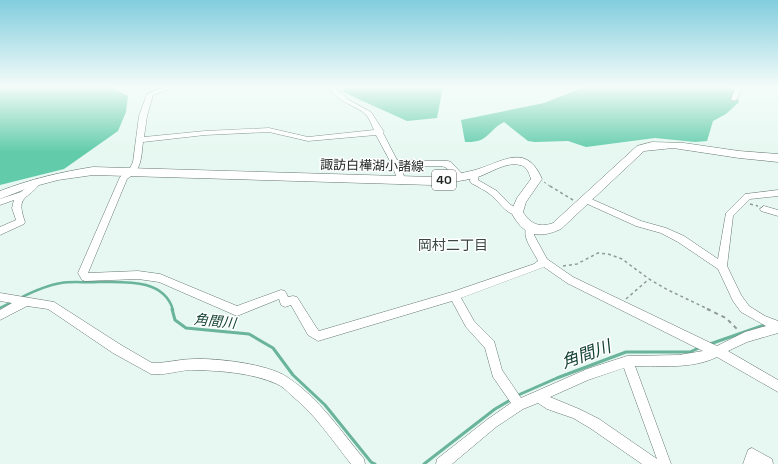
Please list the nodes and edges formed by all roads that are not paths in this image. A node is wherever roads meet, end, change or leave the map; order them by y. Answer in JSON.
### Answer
{"nodes":[{"id":1,"x":145,"y":109,"type":"edge"},
{"id":2,"x":360,"y":109,"type":"edge"},
{"id":3,"x":380,"y":132,"type":"junction"},
{"id":4,"x":140,"y":140,"type":"junction"},
{"id":5,"x":778,"y":158,"type":"edge"},
{"id":6,"x":395,"y":163,"type":"junction"},
{"id":7,"x":132,"y":172,"type":"junction"},
{"id":8,"x":458,"y":174,"type":"dead end"},
{"id":9,"x":475,"y":174,"type":"junction"},
{"id":10,"x":402,"y":181,"type":"junction"},
{"id":11,"x":37,"y":182,"type":"junction"},
{"id":12,"x":24,"y":194,"type":"junction"},
{"id":13,"x":778,"y":194,"type":"edge"},
{"id":14,"x":0,"y":195,"type":"edge"},
{"id":15,"x":584,"y":201,"type":"junction"},
{"id":16,"x":0,"y":202,"type":"edge"},
{"id":17,"x":764,"y":209,"type":"road end"},
{"id":18,"x":517,"y":212,"type":"junction"},
{"id":19,"x":778,"y":213,"type":"edge"},
{"id":20,"x":530,"y":228,"type":"junction"},
{"id":21,"x":0,"y":231,"type":"edge"},
{"id":22,"x":548,"y":265,"type":"junction"},
{"id":23,"x":722,"y":266,"type":"junction"},
{"id":24,"x":459,"y":294,"type":"junction"},
{"id":25,"x":5,"y":298,"type":"edge"},
{"id":26,"x":25,"y":301,"type":"junction"},
{"id":27,"x":0,"y":315,"type":"edge"},
{"id":28,"x":778,"y":327,"type":"edge"},
{"id":29,"x":714,"y":350,"type":"junction"},
{"id":30,"x":627,"y":361,"type":"junction"},
{"id":31,"x":778,"y":386,"type":"edge"},
{"id":32,"x":539,"y":396,"type":"junction"},
{"id":33,"x":515,"y":399,"type":"junction"},
{"id":34,"x":359,"y":464,"type":"edge"},
{"id":35,"x":442,"y":464,"type":"edge"},
{"id":36,"x":653,"y":464,"type":"edge"},
{"id":37,"x":665,"y":464,"type":"edge"},
{"id":38,"x":749,"y":464,"type":"edge"},
{"id":39,"x":766,"y":464,"type":"edge"}],
"edges":[{"from":1,"to":4,"type":"street"},
{"from":2,"to":3,"type":"street"},
{"from":3,"to":4,"type":"street"},
{"from":3,"to":6,"type":"street"},
{"from":4,"to":7,"type":"street"},
{"from":5,"to":15,"type":"main road"},
{"from":6,"to":8,"type":"street"},
{"from":6,"to":10,"type":"street"},
{"from":7,"to":10,"type":"main road","name":"諏訪白樺湖小諸線","number":"40"},
{"from":7,"to":11,"type":"main road","name":"諏訪白樺湖小諸線","number":"40"},
{"from":7,"to":24,"type":"street"},
{"from":9,"to":10,"type":"main road","name":"諏訪白樺湖小諸線","number":"40"},
{"from":9,"to":18,"type":"street"},
{"from":9,"to":18,"type":"main road","name":"諏訪白樺湖小諸線","number":"40"},
{"from":11,"to":12,"type":"street"},
{"from":11,"to":14,"type":"main road","name":"諏訪白樺湖小諸線","number":"40"},
{"from":12,"to":16,"type":"street"},
{"from":12,"to":21,"type":"street"},
{"from":13,"to":23,"type":"street"},
{"from":15,"to":20,"type":"main road"},
{"from":15,"to":23,"type":"street"},
{"from":17,"to":19,"type":"street"},
{"from":18,"to":20,"type":"main road"},
{"from":20,"to":22,"type":"street"},
{"from":22,"to":24,"type":"street"},
{"from":22,"to":29,"type":"street"},
{"from":23,"to":28,"type":"street"},
{"from":24,"to":33,"type":"street"},
{"from":25,"to":26,"type":"street"},
{"from":26,"to":27,"type":"street"},
{"from":26,"to":34,"type":"street"},
{"from":28,"to":29,"type":"street"},
{"from":29,"to":30,"type":"street"},
{"from":29,"to":31,"type":"street"},
{"from":30,"to":32,"type":"street"},
{"from":30,"to":37,"type":"street"},
{"from":32,"to":33,"type":"street"},
{"from":32,"to":36,"type":"street"},
{"from":33,"to":35,"type":"street"},
{"from":38,"to":39,"type":"street"}]}
